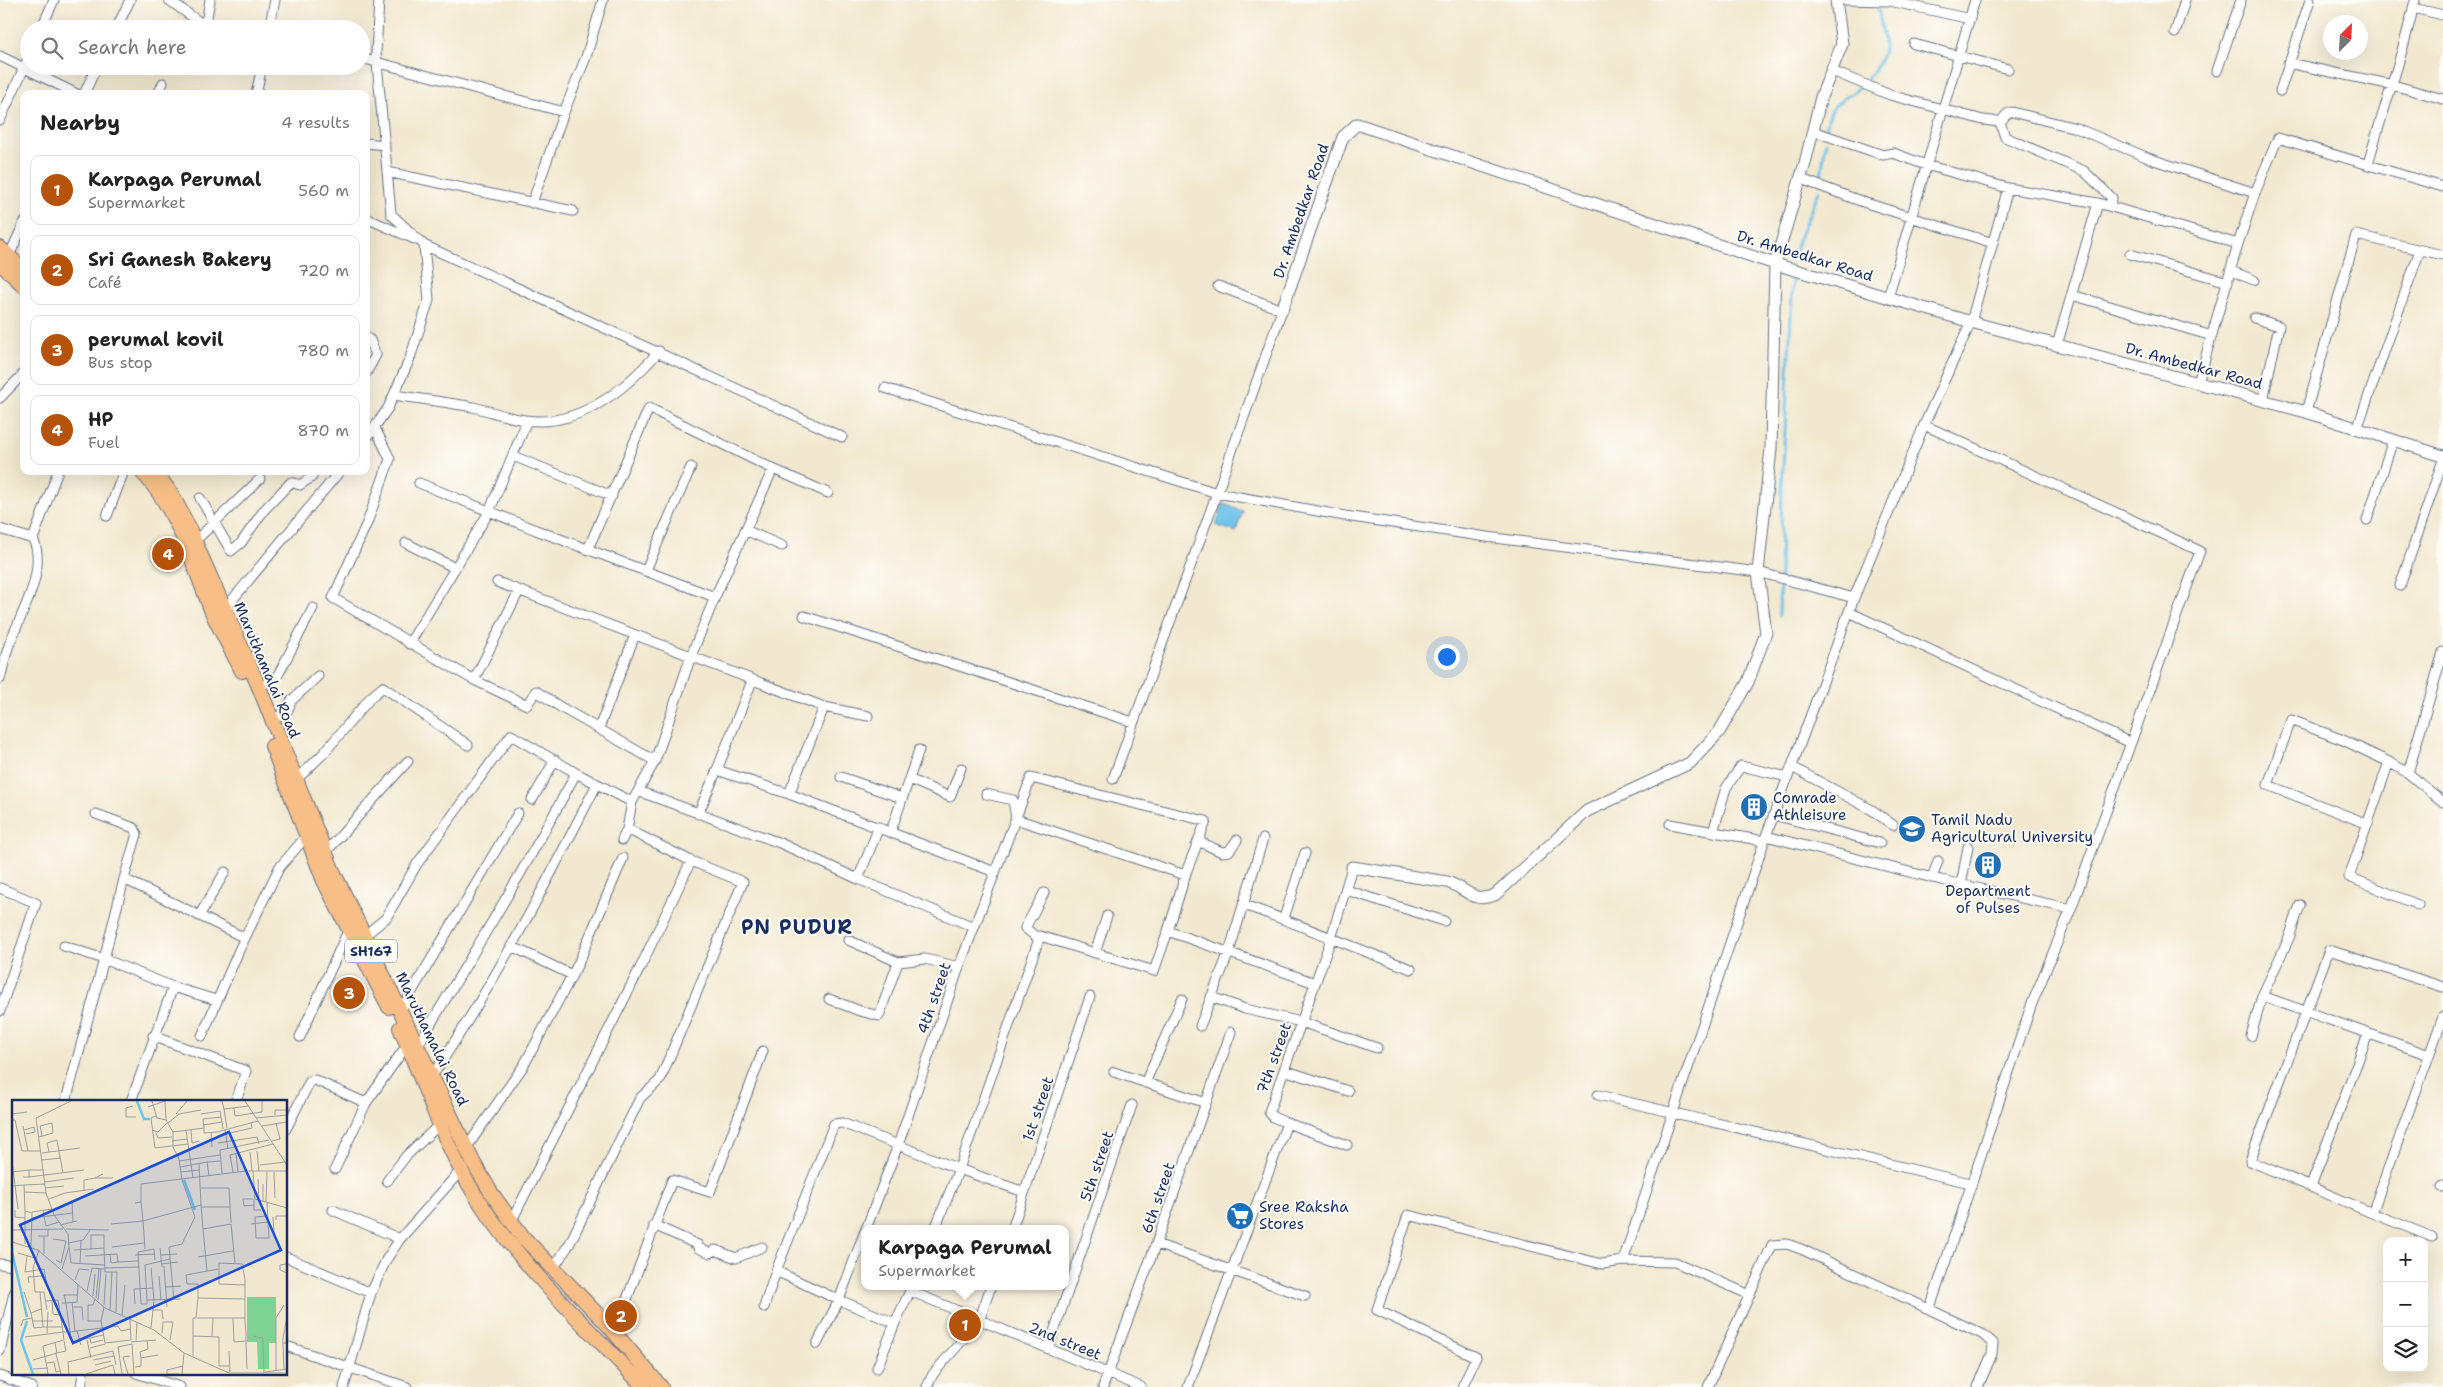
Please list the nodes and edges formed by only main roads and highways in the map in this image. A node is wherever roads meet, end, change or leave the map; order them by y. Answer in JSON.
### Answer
{"nodes":[{"id":1,"x":3,"y":255,"type":"edge"},
{"id":2,"x":20,"y":267,"type":"edge"},
{"id":3,"x":20,"y":280,"type":"edge"},
{"id":4,"x":146,"y":475,"type":"edge"},
{"id":5,"x":157,"y":475,"type":"edge"},
{"id":6,"x":219,"y":613,"type":"junction"},
{"id":7,"x":311,"y":832,"type":"junction"},
{"id":8,"x":412,"y":1045,"type":"junction"},
{"id":9,"x":644,"y":1387,"type":"edge"},
{"id":10,"x":661,"y":1387,"type":"edge"}],
"edges":[{"from":1,"to":2,"type":"main road"},
{"from":1,"to":3,"type":"main road"},
{"from":4,"to":6,"type":"main road","name":"Maruthamalai Road","number":"SH167"},
{"from":5,"to":6,"type":"main road","name":"Maruthamalai Road","number":"SH167"},
{"from":6,"to":7,"type":"main road","name":"Maruthamalai Road","number":"SH167"},
{"from":6,"to":7,"type":"main road","name":"Maruthamalai Road","number":"SH167"},
{"from":7,"to":8,"type":"main road","name":"Maruthamalai Road","number":"SH167"},
{"from":7,"to":8,"type":"main road","name":"Maruthamalai Road","number":"SH167"},
{"from":8,"to":9,"type":"main road","name":"Maruthamalai Road","number":"SH167"},
{"from":8,"to":10,"type":"main road","name":"Maruthamalai Road","number":"SH167"}]}
